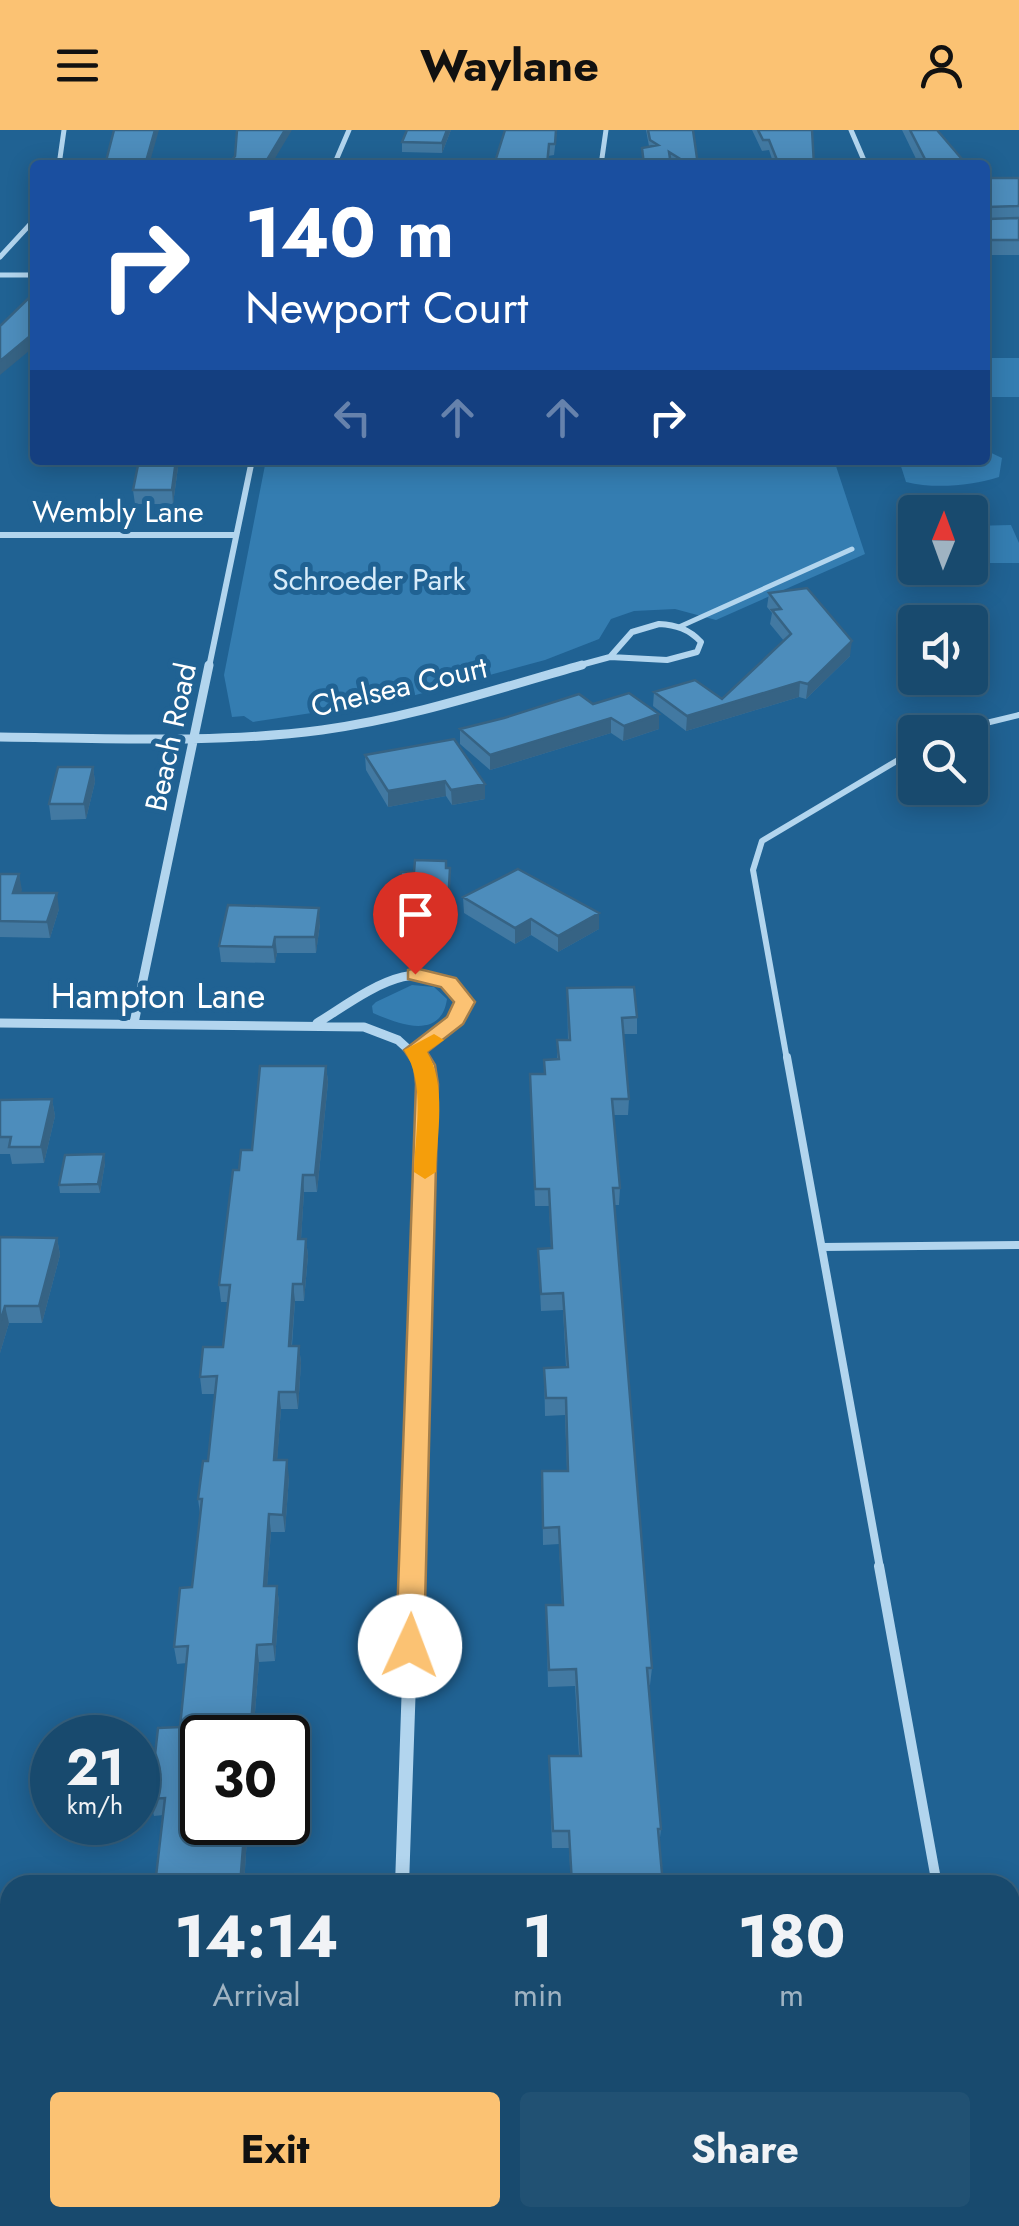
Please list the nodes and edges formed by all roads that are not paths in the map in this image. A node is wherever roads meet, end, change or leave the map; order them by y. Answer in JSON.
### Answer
{"nodes":[{"id":1,"x":64,"y":130,"type":"edge"},
{"id":2,"x":349,"y":130,"type":"edge"},
{"id":3,"x":606,"y":130,"type":"edge"},
{"id":4,"x":851,"y":130,"type":"edge"},
{"id":5,"x":59,"y":160,"type":"edge"},
{"id":6,"x":336,"y":160,"type":"edge"},
{"id":7,"x":602,"y":160,"type":"edge"},
{"id":8,"x":864,"y":160,"type":"edge"},
{"id":9,"x":30,"y":224,"type":"edge"},
{"id":10,"x":0,"y":257,"type":"edge"},
{"id":11,"x":0,"y":275,"type":"edge"},
{"id":12,"x":30,"y":275,"type":"edge"},
{"id":13,"x":251,"y":465,"type":"edge"},
{"id":14,"x":236,"y":534,"type":"junction"},
{"id":15,"x":0,"y":536,"type":"edge"},
{"id":16,"x":852,"y":550,"type":"dead end"},
{"id":17,"x":679,"y":627,"type":"junction"},
{"id":18,"x":610,"y":657,"type":"junction"},
{"id":19,"x":1019,"y":715,"type":"edge"},
{"id":20,"x":988,"y":723,"type":"edge"},
{"id":21,"x":195,"y":736,"type":"junction"},
{"id":22,"x":0,"y":737,"type":"edge"},
{"id":23,"x":898,"y":760,"type":"edge"},
{"id":24,"x":0,"y":1023,"type":"edge"},
{"id":25,"x":134,"y":1023,"type":"junction"},
{"id":26,"x":316,"y":1024,"type":"junction"},
{"id":27,"x":414,"y":1050,"type":"junction"},
{"id":28,"x":1019,"y":1245,"type":"edge"},
{"id":29,"x":822,"y":1247,"type":"junction"},
{"id":30,"x":402,"y":1875,"type":"edge"},
{"id":31,"x":935,"y":1875,"type":"edge"}],
"edges":[{"from":1,"to":5,"type":"street"},
{"from":2,"to":6,"type":"street"},
{"from":3,"to":7,"type":"street"},
{"from":4,"to":8,"type":"street"},
{"from":9,"to":10,"type":"street"},
{"from":11,"to":12,"type":"street"},
{"from":13,"to":14,"type":"street","name":"Beach Road"},
{"from":14,"to":15,"type":"street","name":"Wembly Lane"},
{"from":14,"to":21,"type":"street","name":"Beach Road"},
{"from":16,"to":17,"type":"lane"},
{"from":17,"to":18,"type":"street","name":"Chelsea Court"},
{"from":17,"to":18,"type":"street","name":"Chelsea Court"},
{"from":18,"to":21,"type":"street","name":"Chelsea Court"},
{"from":19,"to":20,"type":"lane"},
{"from":21,"to":22,"type":"street","name":"Chelsea Court"},
{"from":21,"to":25,"type":"street","name":"Beach Road"},
{"from":23,"to":29,"type":"lane"},
{"from":24,"to":25,"type":"street","name":"Hampton Lane"},
{"from":25,"to":26,"type":"street","name":"Hampton Lane"},
{"from":26,"to":27,"type":"street","name":"Hampton Lane"},
{"from":26,"to":27,"type":"street","name":"Hampton Lane"},
{"from":27,"to":30,"type":"street"},
{"from":28,"to":29,"type":"lane"},
{"from":29,"to":31,"type":"lane"}]}
